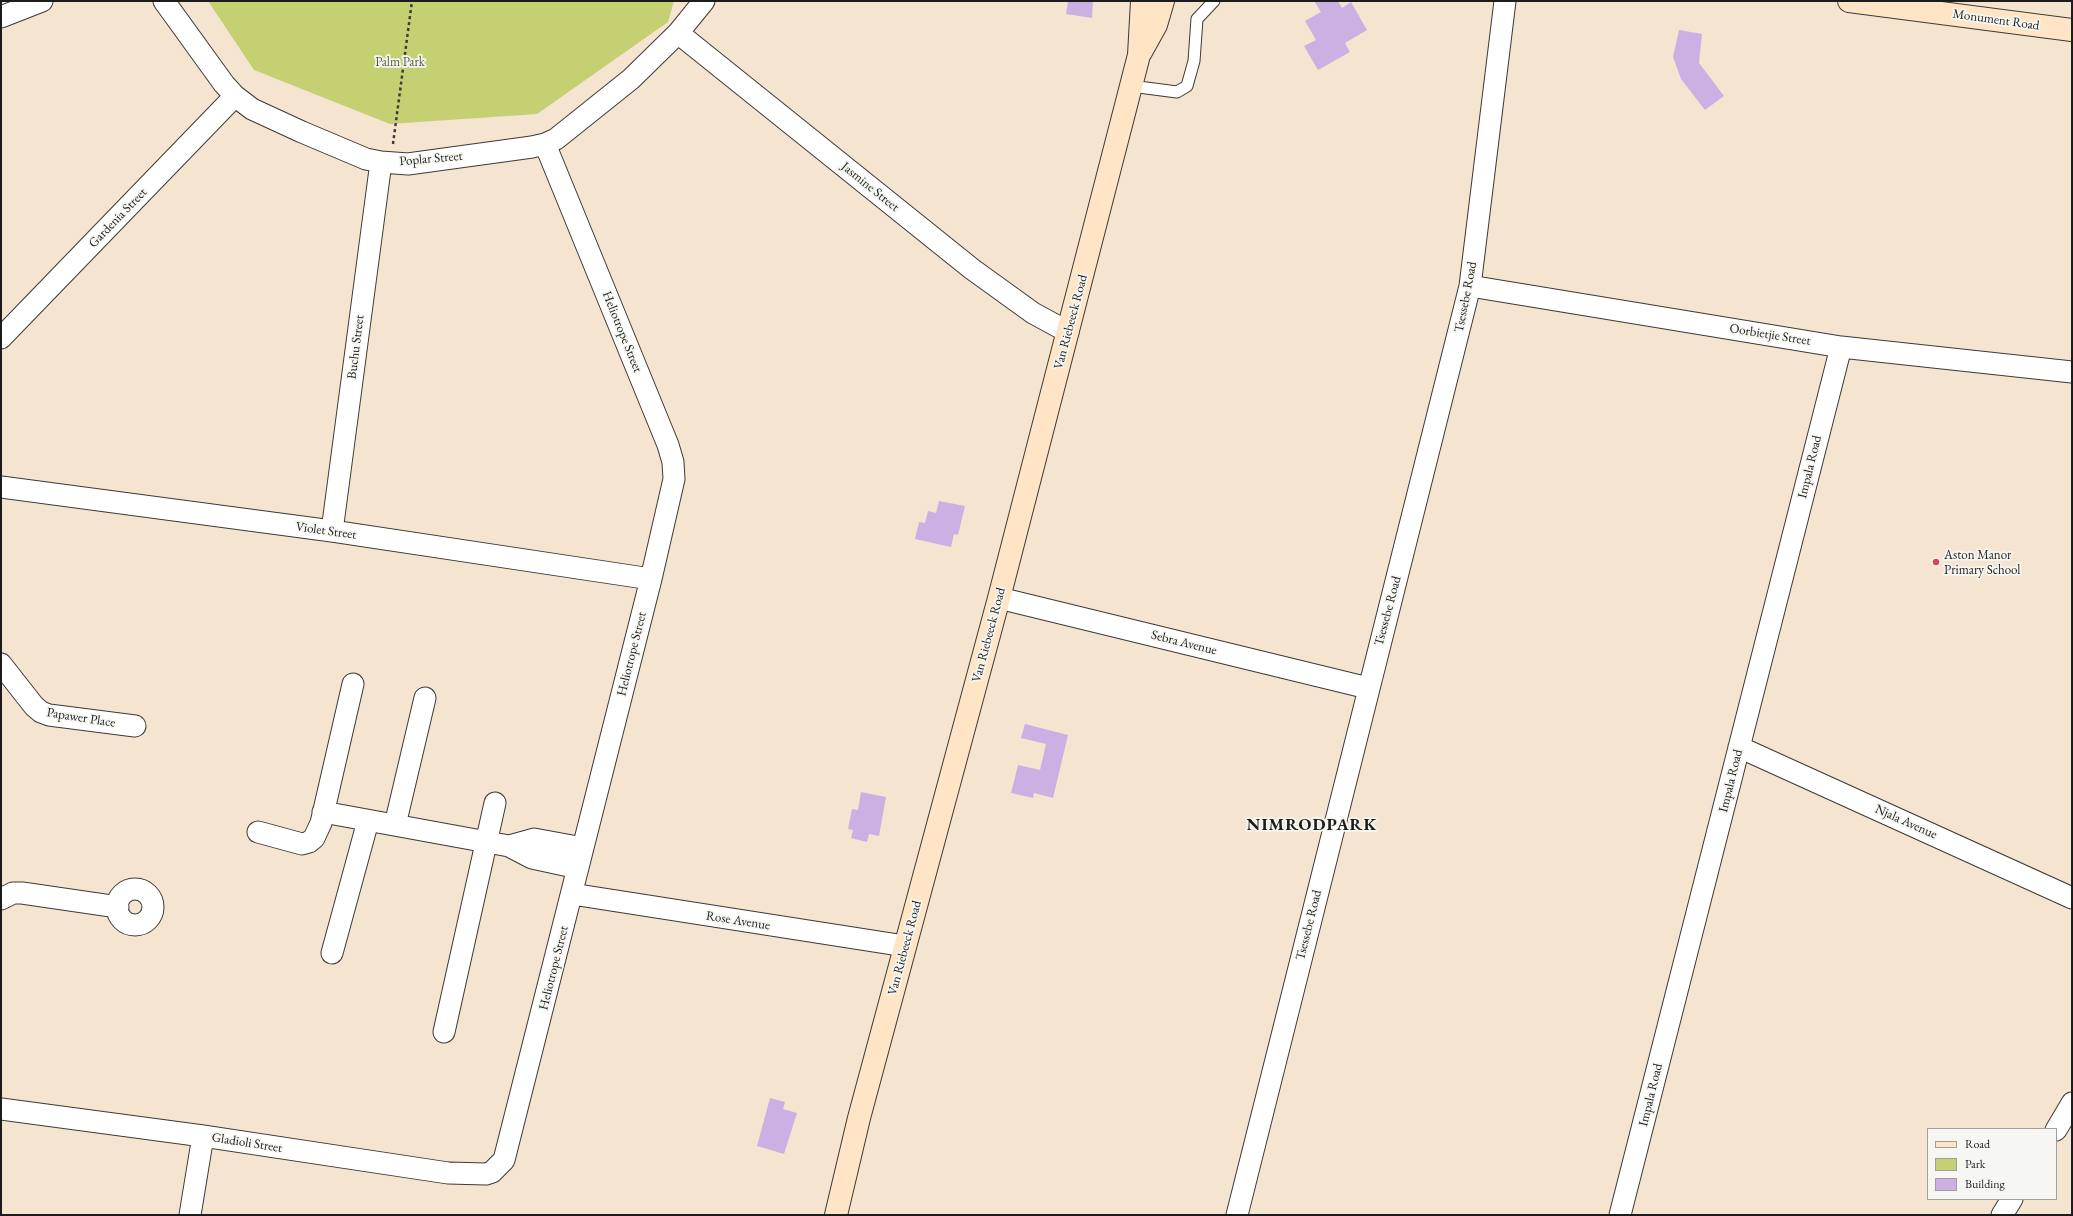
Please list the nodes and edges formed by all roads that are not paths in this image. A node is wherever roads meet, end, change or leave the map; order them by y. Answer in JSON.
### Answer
{"nodes":[{"id":1,"x":42,"y":1,"type":"edge"},
{"id":2,"x":164,"y":1,"type":"edge"},
{"id":3,"x":704,"y":1,"type":"edge"},
{"id":4,"x":1142,"y":1,"type":"edge"},
{"id":5,"x":1163,"y":1,"type":"edge"},
{"id":6,"x":1214,"y":1,"type":"edge"},
{"id":7,"x":1505,"y":1,"type":"edge"},
{"id":8,"x":1849,"y":1,"type":"edge"},
{"id":9,"x":1925,"y":6,"type":"edge"},
{"id":10,"x":1,"y":17,"type":"edge"},
{"id":11,"x":2072,"y":30,"type":"edge"},
{"id":12,"x":678,"y":33,"type":"junction"},
{"id":13,"x":1139,"y":55,"type":"junction"},
{"id":14,"x":1132,"y":86,"type":"junction"},
{"id":15,"x":235,"y":96,"type":"junction"},
{"id":16,"x":545,"y":144,"type":"junction"},
{"id":17,"x":386,"y":162,"type":"junction"},
{"id":18,"x":1470,"y":286,"type":"junction"},
{"id":19,"x":1068,"y":332,"type":"junction"},
{"id":20,"x":1,"y":338,"type":"edge"},
{"id":21,"x":1841,"y":347,"type":"junction"},
{"id":22,"x":2072,"y":372,"type":"edge"},
{"id":23,"x":1,"y":487,"type":"edge"},
{"id":24,"x":332,"y":531,"type":"junction"},
{"id":25,"x":651,"y":579,"type":"junction"},
{"id":26,"x":999,"y":598,"type":"junction"},
{"id":27,"x":1,"y":664,"type":"edge"},
{"id":28,"x":354,"y":684,"type":"dead end"},
{"id":29,"x":1368,"y":688,"type":"junction"},
{"id":30,"x":426,"y":698,"type":"dead end"},
{"id":31,"x":135,"y":726,"type":"dead end"},
{"id":32,"x":1740,"y":747,"type":"junction"},
{"id":33,"x":495,"y":804,"type":"dead end"},
{"id":34,"x":323,"y":812,"type":"junction"},
{"id":35,"x":368,"y":821,"type":"junction"},
{"id":36,"x":395,"y":825,"type":"junction"},
{"id":37,"x":258,"y":832,"type":"dead end"},
{"id":38,"x":486,"y":842,"type":"junction"},
{"id":39,"x":509,"y":846,"type":"junction"},
{"id":40,"x":583,"y":848,"type":"junction"},
{"id":41,"x":578,"y":868,"type":"junction"},
{"id":42,"x":572,"y":894,"type":"junction"},
{"id":43,"x":2072,"y":898,"type":"edge"},
{"id":44,"x":1,"y":899,"type":"edge"},
{"id":45,"x":118,"y":907,"type":"dead end"},
{"id":46,"x":905,"y":946,"type":"junction"},
{"id":47,"x":332,"y":953,"type":"dead end"},
{"id":48,"x":444,"y":1032,"type":"dead end"},
{"id":49,"x":2072,"y":1103,"type":"edge"},
{"id":50,"x":1,"y":1109,"type":"edge"},
{"id":51,"x":2057,"y":1128,"type":"edge"},
{"id":52,"x":202,"y":1136,"type":"junction"},
{"id":53,"x":492,"y":1172,"type":"joint"},
{"id":54,"x":2011,"y":1200,"type":"edge"},
{"id":55,"x":190,"y":1215,"type":"edge"},
{"id":56,"x":836,"y":1215,"type":"edge"},
{"id":57,"x":1237,"y":1215,"type":"edge"},
{"id":58,"x":1620,"y":1215,"type":"edge"},
{"id":59,"x":2002,"y":1215,"type":"edge"}],
"edges":[{"from":1,"to":10,"type":"street"},
{"from":2,"to":15,"type":"street","name":"Poplar Street"},
{"from":3,"to":12,"type":"street","name":"Poplar Street"},
{"from":4,"to":13,"type":"street","name":"Van Riebeeck Road"},
{"from":5,"to":13,"type":"street","name":"Van Riebeeck Road"},
{"from":6,"to":14,"type":"lane"},
{"from":7,"to":18,"type":"street","name":"Tsessebe Road"},
{"from":8,"to":9,"type":"street","name":"Monument Road"},
{"from":9,"to":11,"type":"street","name":"Monument Road"},
{"from":12,"to":16,"type":"street","name":"Poplar Street"},
{"from":12,"to":19,"type":"street","name":"Jasmine Street"},
{"from":13,"to":14,"type":"street","name":"Van Riebeeck Road"},
{"from":14,"to":19,"type":"street","name":"Van Riebeeck Road"},
{"from":15,"to":17,"type":"street","name":"Poplar Street"},
{"from":15,"to":20,"type":"street","name":"Gardenia Street"},
{"from":16,"to":17,"type":"street","name":"Poplar Street"},
{"from":16,"to":25,"type":"street","name":"Heliotrope Street"},
{"from":17,"to":24,"type":"street","name":"Buchu Street"},
{"from":18,"to":21,"type":"street","name":"Oorbietjie Street"},
{"from":18,"to":29,"type":"street","name":"Tsessebe Road"},
{"from":19,"to":26,"type":"street","name":"Van Riebeeck Road"},
{"from":21,"to":22,"type":"street","name":"Oorbietjie Street"},
{"from":21,"to":32,"type":"street","name":"Impala Road"},
{"from":23,"to":24,"type":"street","name":"Violet Street"},
{"from":24,"to":25,"type":"street","name":"Violet Street"},
{"from":25,"to":40,"type":"street","name":"Heliotrope Street"},
{"from":26,"to":29,"type":"street","name":"Sebra Avenue"},
{"from":26,"to":46,"type":"street","name":"Van Riebeeck Road"},
{"from":27,"to":31,"type":"street","name":"Papawer Place"},
{"from":28,"to":34,"type":"street"},
{"from":29,"to":57,"type":"street","name":"Tsessebe Road"},
{"from":30,"to":36,"type":"street"},
{"from":32,"to":43,"type":"street","name":"Njala Avenue"},
{"from":32,"to":58,"type":"street","name":"Impala Road"},
{"from":33,"to":38,"type":"street"},
{"from":34,"to":35,"type":"street"},
{"from":34,"to":37,"type":"street"},
{"from":35,"to":36,"type":"street"},
{"from":35,"to":47,"type":"street"},
{"from":36,"to":38,"type":"street"},
{"from":38,"to":39,"type":"street"},
{"from":38,"to":48,"type":"street"},
{"from":39,"to":40,"type":"street"},
{"from":39,"to":41,"type":"street"},
{"from":40,"to":41,"type":"street","name":"Heliotrope Street"},
{"from":41,"to":42,"type":"street","name":"Heliotrope Street"},
{"from":42,"to":46,"type":"street","name":"Rose Avenue"},
{"from":42,"to":53,"type":"street","name":"Heliotrope Street"},
{"from":44,"to":45,"type":"street"},
{"from":46,"to":56,"type":"street","name":"Van Riebeeck Road"},
{"from":49,"to":51,"type":"street"},
{"from":50,"to":52,"type":"street","name":"Gladioli Street"},
{"from":52,"to":53,"type":"street","name":"Gladioli Street"},
{"from":52,"to":55,"type":"street"},
{"from":54,"to":59,"type":"street"}]}
